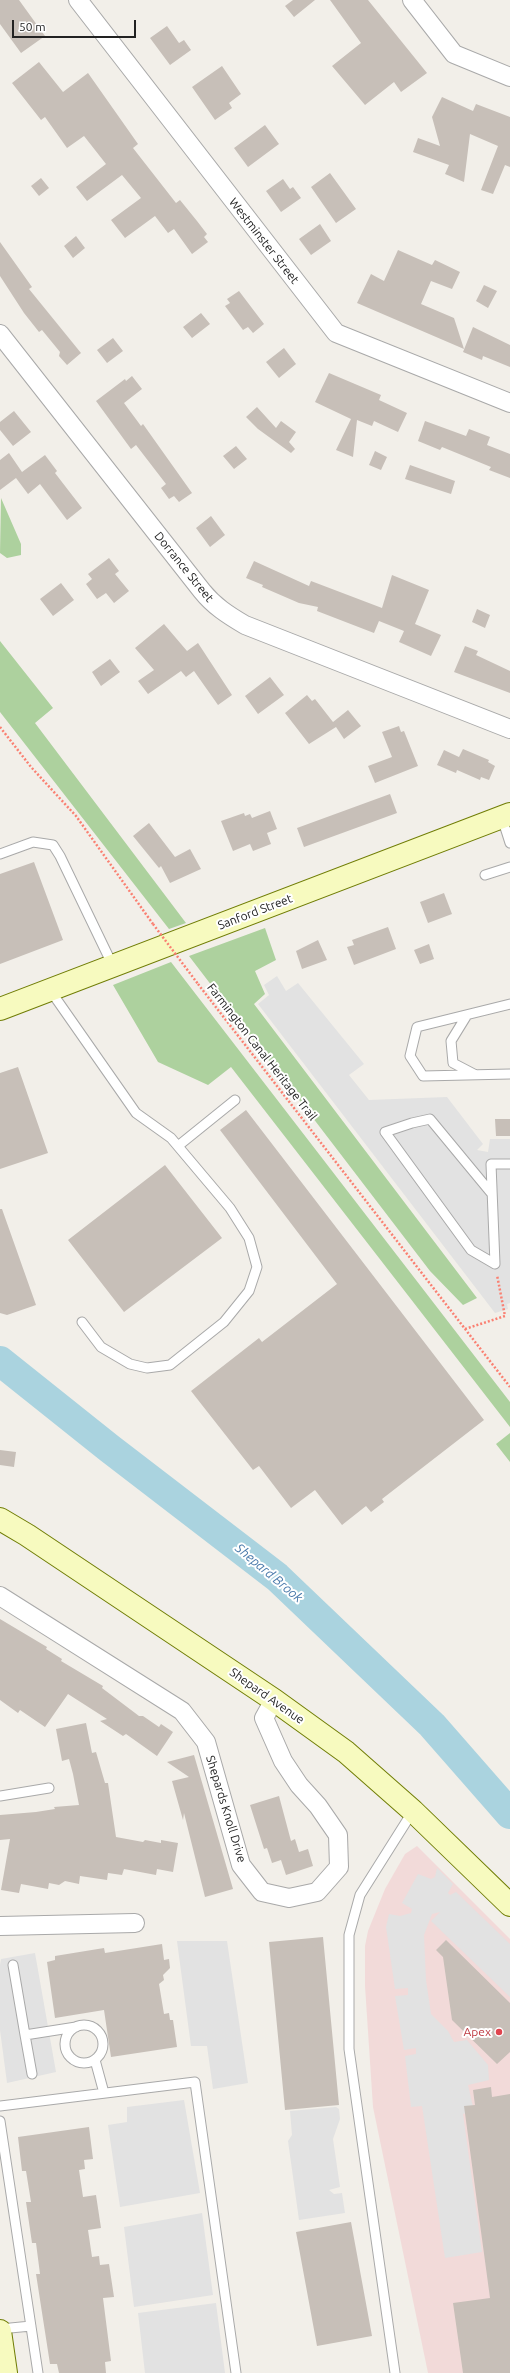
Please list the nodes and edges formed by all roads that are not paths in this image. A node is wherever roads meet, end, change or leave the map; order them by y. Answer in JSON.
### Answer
{"nodes":[{"id":1,"x":78,"y":0,"type":"edge"},
{"id":2,"x":412,"y":0,"type":"edge"},
{"id":3,"x":510,"y":77,"type":"edge"},
{"id":4,"x":0,"y":334,"type":"edge"},
{"id":5,"x":510,"y":403,"type":"edge"},
{"id":6,"x":510,"y":730,"type":"edge"},
{"id":7,"x":506,"y":816,"type":"edge"},
{"id":8,"x":510,"y":843,"type":"edge"},
{"id":9,"x":0,"y":854,"type":"edge"},
{"id":10,"x":510,"y":867,"type":"edge"},
{"id":11,"x":485,"y":875,"type":"dead end"},
{"id":12,"x":113,"y":966,"type":"junction"},
{"id":13,"x":50,"y":990,"type":"junction"},
{"id":14,"x":510,"y":1004,"type":"edge"},
{"id":15,"x":0,"y":1009,"type":"edge"},
{"id":16,"x":467,"y":1015,"type":"junction"},
{"id":17,"x":510,"y":1074,"type":"edge"},
{"id":18,"x":476,"y":1075,"type":"junction"},
{"id":19,"x":234,"y":1100,"type":"dead end"},
{"id":20,"x":178,"y":1146,"type":"junction"},
{"id":21,"x":510,"y":1164,"type":"edge"},
{"id":22,"x":492,"y":1194,"type":"junction"},
{"id":23,"x":82,"y":1322,"type":"dead end"},
{"id":24,"x":0,"y":1519,"type":"edge"},
{"id":25,"x":0,"y":1596,"type":"edge"},
{"id":26,"x":274,"y":1700,"type":"junction"},
{"id":27,"x":49,"y":1788,"type":"dead end"},
{"id":28,"x":0,"y":1796,"type":"edge"},
{"id":29,"x":413,"y":1811,"type":"junction"},
{"id":30,"x":510,"y":1905,"type":"edge"},
{"id":31,"x":135,"y":1923,"type":"dead end"},
{"id":32,"x":0,"y":1926,"type":"edge"},
{"id":33,"x":13,"y":1965,"type":"dead end"},
{"id":34,"x":76,"y":2027,"type":"junction"},
{"id":35,"x":25,"y":2035,"type":"junction"},
{"id":36,"x":95,"y":2060,"type":"junction"},
{"id":37,"x":32,"y":2074,"type":"dead end"},
{"id":38,"x":104,"y":2093,"type":"junction"},
{"id":39,"x":0,"y":2106,"type":"edge"},
{"id":40,"x":0,"y":2121,"type":"edge"},
{"id":41,"x":31,"y":2326,"type":"junction"},
{"id":42,"x":0,"y":2330,"type":"edge"},
{"id":43,"x":6,"y":2373,"type":"edge"},
{"id":44,"x":38,"y":2373,"type":"edge"},
{"id":45,"x":236,"y":2373,"type":"edge"},
{"id":46,"x":395,"y":2373,"type":"edge"}],
"edges":[{"from":1,"to":5,"type":"street","name":"Westminster Street"},
{"from":2,"to":3,"type":"street"},
{"from":4,"to":6,"type":"street","name":"Dorrance Street"},
{"from":7,"to":8,"type":"lane"},
{"from":7,"to":12,"type":"main road","name":"Sanford Street"},
{"from":9,"to":12,"type":"lane"},
{"from":10,"to":11,"type":"lane"},
{"from":12,"to":13,"type":"main road","name":"Sanford Street"},
{"from":13,"to":15,"type":"main road","name":"Sanford Street"},
{"from":13,"to":20,"type":"lane"},
{"from":14,"to":16,"type":"lane"},
{"from":16,"to":18,"type":"lane"},
{"from":16,"to":18,"type":"lane"},
{"from":17,"to":18,"type":"lane"},
{"from":19,"to":20,"type":"lane"},
{"from":20,"to":23,"type":"lane"},
{"from":21,"to":22,"type":"lane"},
{"from":22,"to":22,"type":"lane"},
{"from":24,"to":26,"type":"main road","name":"Shepard Avenue"},
{"from":25,"to":26,"type":"street","name":"Shepards Knoll Drive"},
{"from":26,"to":29,"type":"main road","name":"Shepard Avenue"},
{"from":27,"to":28,"type":"lane"},
{"from":29,"to":30,"type":"main road","name":"Shepard Avenue"},
{"from":29,"to":46,"type":"lane"},
{"from":31,"to":32,"type":"street"},
{"from":33,"to":35,"type":"lane"},
{"from":34,"to":35,"type":"lane"},
{"from":34,"to":36,"type":"lane"},
{"from":34,"to":36,"type":"lane"},
{"from":35,"to":37,"type":"lane"},
{"from":36,"to":38,"type":"lane"},
{"from":38,"to":39,"type":"lane"},
{"from":38,"to":45,"type":"lane"},
{"from":40,"to":41,"type":"lane"},
{"from":41,"to":42,"type":"lane"},
{"from":41,"to":44,"type":"lane"},
{"from":42,"to":43,"type":"main road"}]}
